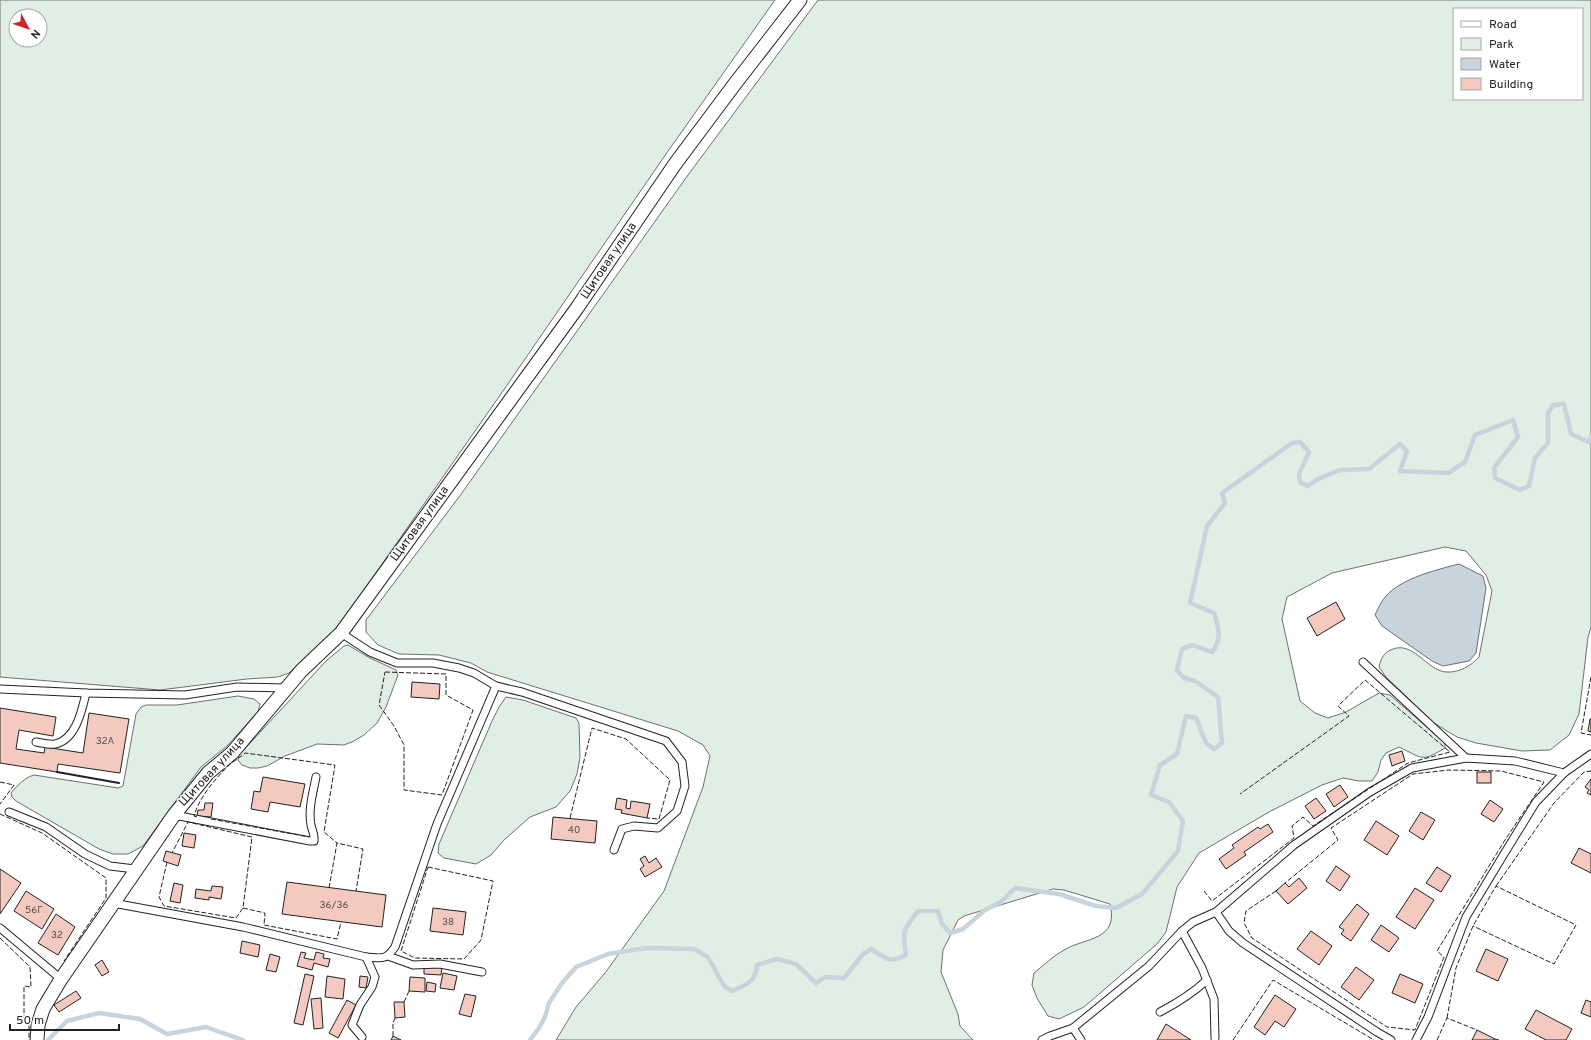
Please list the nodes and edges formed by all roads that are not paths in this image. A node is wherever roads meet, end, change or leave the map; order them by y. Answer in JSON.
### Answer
{"nodes":[{"id":1,"x":800,"y":0,"type":"edge"},
{"id":2,"x":341,"y":633,"type":"junction"},
{"id":3,"x":1363,"y":662,"type":"dead end"},
{"id":4,"x":496,"y":686,"type":"junction"},
{"id":5,"x":285,"y":688,"type":"junction"},
{"id":6,"x":0,"y":689,"type":"edge"},
{"id":7,"x":86,"y":694,"type":"junction"},
{"id":8,"x":36,"y":742,"type":"dead end"},
{"id":9,"x":1591,"y":754,"type":"edge"},
{"id":10,"x":1466,"y":758,"type":"junction"},
{"id":11,"x":1564,"y":773,"type":"junction"},
{"id":12,"x":316,"y":777,"type":"dead end"},
{"id":13,"x":9,"y":812,"type":"dead end"},
{"id":14,"x":174,"y":815,"type":"junction"},
{"id":15,"x":614,"y":850,"type":"dead end"},
{"id":16,"x":135,"y":869,"type":"junction"},
{"id":17,"x":113,"y":903,"type":"junction"},
{"id":18,"x":1216,"y":912,"type":"junction"},
{"id":19,"x":0,"y":928,"type":"edge"},
{"id":20,"x":1182,"y":931,"type":"junction"},
{"id":21,"x":366,"y":956,"type":"junction"},
{"id":22,"x":388,"y":956,"type":"junction"},
{"id":23,"x":482,"y":972,"type":"dead end"},
{"id":24,"x":61,"y":978,"type":"junction"},
{"id":25,"x":1207,"y":980,"type":"junction"},
{"id":26,"x":1160,"y":1012,"type":"dead end"},
{"id":27,"x":1073,"y":1028,"type":"junction"},
{"id":28,"x":362,"y":1037,"type":"dead end"},
{"id":29,"x":1215,"y":1038,"type":"dead end"},
{"id":30,"x":37,"y":1040,"type":"edge"},
{"id":31,"x":1042,"y":1040,"type":"edge"},
{"id":32,"x":1081,"y":1040,"type":"edge"},
{"id":33,"x":1391,"y":1040,"type":"edge"},
{"id":34,"x":1416,"y":1040,"type":"edge"}],
"edges":[{"from":1,"to":2,"type":"street","name":"Щитовая улица"},
{"from":2,"to":4,"type":"lane"},
{"from":2,"to":5,"type":"street","name":"Щитовая улица"},
{"from":3,"to":10,"type":"lane"},
{"from":4,"to":15,"type":"lane"},
{"from":4,"to":22,"type":"lane"},
{"from":5,"to":7,"type":"lane"},
{"from":5,"to":14,"type":"street","name":"Щитовая улица"},
{"from":6,"to":7,"type":"lane"},
{"from":7,"to":8,"type":"lane"},
{"from":9,"to":11,"type":"lane"},
{"from":10,"to":11,"type":"lane"},
{"from":10,"to":18,"type":"lane"},
{"from":11,"to":34,"type":"lane"},
{"from":12,"to":14,"type":"lane"},
{"from":13,"to":16,"type":"lane"},
{"from":14,"to":16,"type":"street","name":"Щитовая улица"},
{"from":16,"to":17,"type":"street","name":"Щитовая улица"},
{"from":17,"to":21,"type":"lane"},
{"from":17,"to":24,"type":"street","name":"Щитовая улица"},
{"from":18,"to":20,"type":"lane"},
{"from":18,"to":33,"type":"lane"},
{"from":19,"to":24,"type":"lane"},
{"from":20,"to":25,"type":"lane"},
{"from":20,"to":27,"type":"lane"},
{"from":21,"to":22,"type":"lane"},
{"from":21,"to":28,"type":"lane"},
{"from":22,"to":23,"type":"lane"},
{"from":24,"to":30,"type":"street","name":"Щитовая улица"},
{"from":25,"to":26,"type":"lane"},
{"from":25,"to":29,"type":"lane"},
{"from":27,"to":31,"type":"lane"},
{"from":27,"to":32,"type":"lane"}]}
